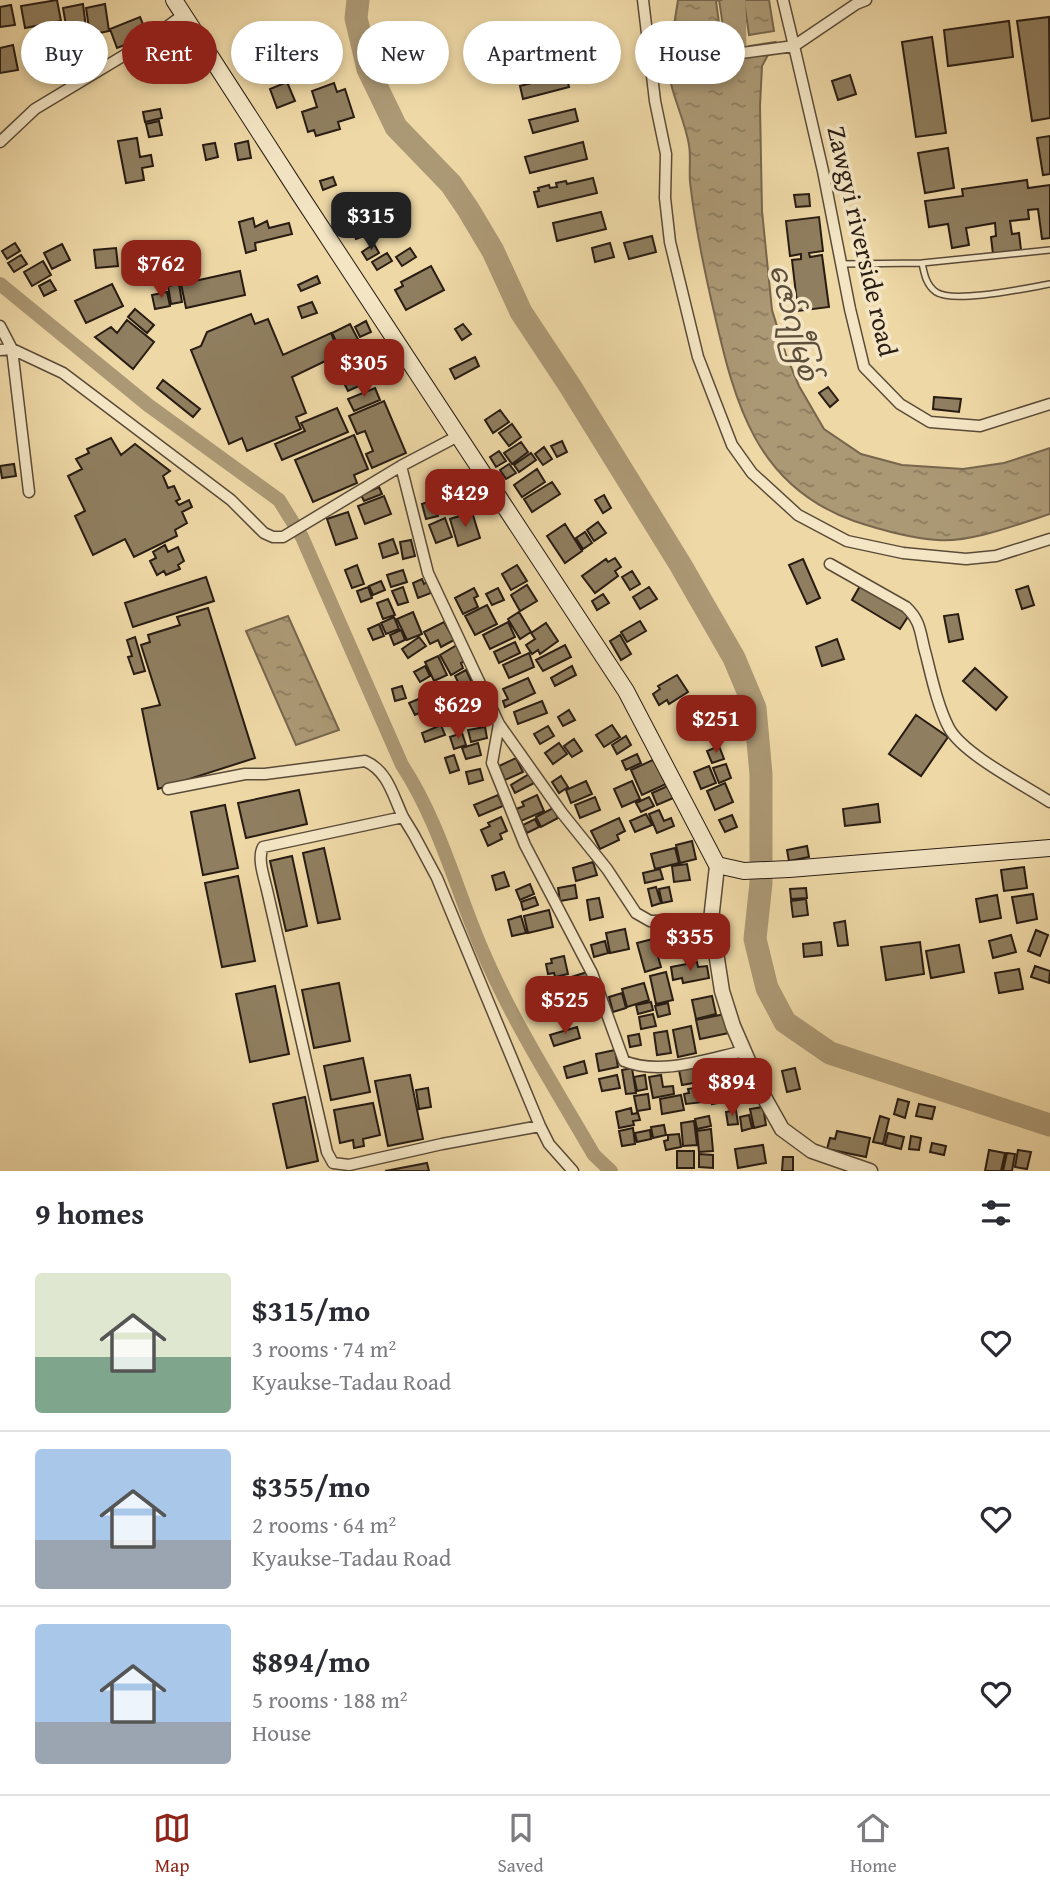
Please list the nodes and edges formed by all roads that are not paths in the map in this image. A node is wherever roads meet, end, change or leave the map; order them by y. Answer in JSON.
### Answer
{"nodes":[{"id":1,"x":174,"y":0,"type":"edge"},
{"id":2,"x":643,"y":0,"type":"edge"},
{"id":3,"x":783,"y":0,"type":"edge"},
{"id":4,"x":866,"y":0,"type":"edge"},
{"id":5,"x":183,"y":15,"type":"junction"},
{"id":6,"x":646,"y":21,"type":"edge"},
{"id":7,"x":794,"y":47,"type":"junction"},
{"id":8,"x":745,"y":52,"type":"edge"},
{"id":9,"x":653,"y":84,"type":"edge"},
{"id":10,"x":0,"y":142,"type":"edge"},
{"id":11,"x":1050,"y":250,"type":"edge"},
{"id":12,"x":922,"y":263,"type":"junction"},
{"id":13,"x":842,"y":264,"type":"junction"},
{"id":14,"x":1050,"y":284,"type":"edge"},
{"id":15,"x":0,"y":326,"type":"edge"},
{"id":16,"x":12,"y":349,"type":"junction"},
{"id":17,"x":0,"y":350,"type":"edge"},
{"id":18,"x":1050,"y":404,"type":"edge"},
{"id":19,"x":458,"y":436,"type":"junction"},
{"id":20,"x":401,"y":466,"type":"junction"},
{"id":21,"x":29,"y":492,"type":"dead end"},
{"id":22,"x":1050,"y":539,"type":"edge"},
{"id":23,"x":830,"y":564,"type":"dead end"},
{"id":24,"x":499,"y":724,"type":"junction"},
{"id":25,"x":168,"y":789,"type":"dead end"},
{"id":26,"x":1050,"y":802,"type":"edge"},
{"id":27,"x":402,"y":817,"type":"junction"},
{"id":28,"x":1050,"y":848,"type":"edge"},
{"id":29,"x":717,"y":866,"type":"junction"},
{"id":30,"x":710,"y":920,"type":"junction"},
{"id":31,"x":744,"y":1051,"type":"junction"},
{"id":32,"x":540,"y":1126,"type":"junction"},
{"id":33,"x":573,"y":1171,"type":"edge"},
{"id":34,"x":870,"y":1171,"type":"edge"}],
"edges":[{"from":1,"to":5,"type":"main road"},
{"from":2,"to":6,"type":"street"},
{"from":3,"to":7,"type":"street","name":"Zawgyi riverside road"},
{"from":4,"to":7,"type":"street"},
{"from":5,"to":10,"type":"street"},
{"from":5,"to":19,"type":"main road"},
{"from":7,"to":8,"type":"street"},
{"from":7,"to":13,"type":"street","name":"Zawgyi riverside road"},
{"from":9,"to":22,"type":"street"},
{"from":11,"to":12,"type":"lane"},
{"from":12,"to":13,"type":"lane"},
{"from":12,"to":14,"type":"lane"},
{"from":13,"to":18,"type":"street","name":"Zawgyi riverside road"},
{"from":15,"to":16,"type":"street"},
{"from":16,"to":17,"type":"street"},
{"from":16,"to":20,"type":"street"},
{"from":16,"to":21,"type":"street"},
{"from":19,"to":20,"type":"street"},
{"from":19,"to":29,"type":"main road"},
{"from":20,"to":24,"type":"street"},
{"from":23,"to":26,"type":"street"},
{"from":24,"to":30,"type":"street"},
{"from":24,"to":31,"type":"street"},
{"from":25,"to":27,"type":"street"},
{"from":27,"to":32,"type":"street"},
{"from":27,"to":32,"type":"street"},
{"from":28,"to":29,"type":"main road"},
{"from":29,"to":30,"type":"street"},
{"from":30,"to":31,"type":"street"},
{"from":31,"to":34,"type":"street"},
{"from":32,"to":33,"type":"street"}]}
